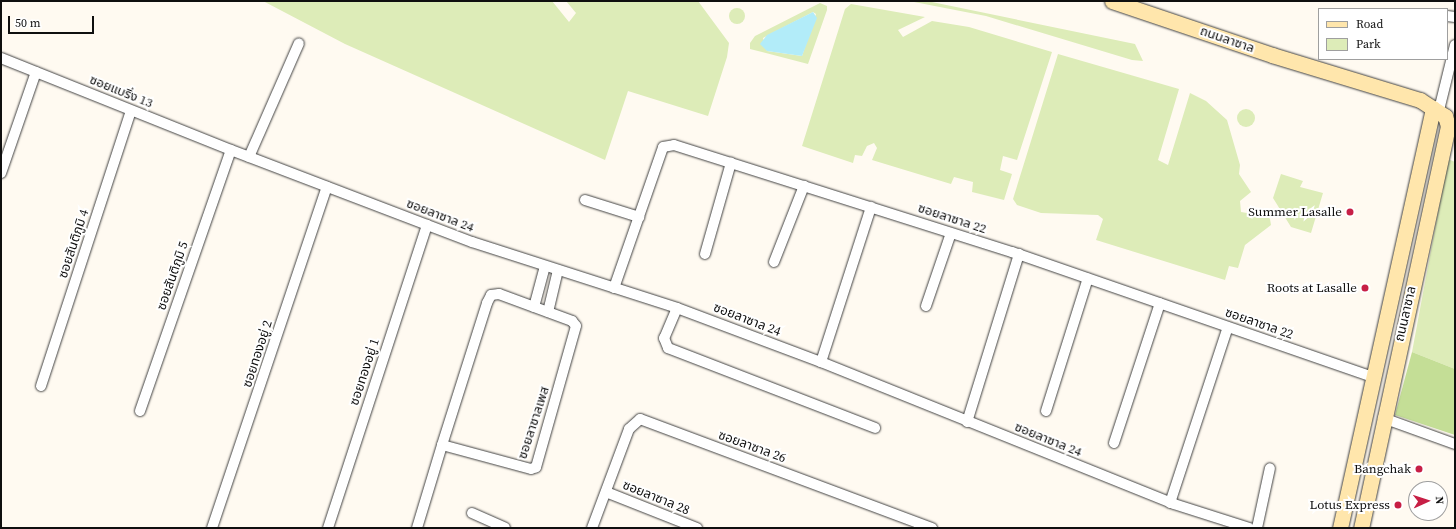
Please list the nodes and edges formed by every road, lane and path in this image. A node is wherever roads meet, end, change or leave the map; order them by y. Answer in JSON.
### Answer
{"nodes":[{"id":1,"x":1112,"y":1,"type":"edge"},
{"id":2,"x":299,"y":43,"type":"dead end"},
{"id":3,"x":1455,"y":45,"type":"edge"},
{"id":4,"x":1,"y":58,"type":"edge"},
{"id":5,"x":36,"y":72,"type":"junction"},
{"id":6,"x":1436,"y":109,"type":"junction"},
{"id":7,"x":131,"y":111,"type":"junction"},
{"id":8,"x":1451,"y":127,"type":"edge"},
{"id":9,"x":231,"y":150,"type":"junction"},
{"id":10,"x":249,"y":157,"type":"junction"},
{"id":11,"x":731,"y":163,"type":"junction"},
{"id":12,"x":1,"y":173,"type":"edge"},
{"id":13,"x":804,"y":186,"type":"junction"},
{"id":14,"x":327,"y":187,"type":"junction"},
{"id":15,"x":585,"y":200,"type":"dead end"},
{"id":16,"x":871,"y":207,"type":"junction"},
{"id":17,"x":1409,"y":215,"type":"junction"},
{"id":18,"x":639,"y":217,"type":"junction"},
{"id":19,"x":1427,"y":219,"type":"junction"},
{"id":20,"x":427,"y":225,"type":"junction"},
{"id":21,"x":951,"y":233,"type":"junction"},
{"id":22,"x":705,"y":254,"type":"dead end"},
{"id":23,"x":1019,"y":254,"type":"junction"},
{"id":24,"x":774,"y":262,"type":"dead end"},
{"id":25,"x":545,"y":266,"type":"junction"},
{"id":26,"x":558,"y":270,"type":"junction"},
{"id":27,"x":1088,"y":278,"type":"junction"},
{"id":28,"x":614,"y":288,"type":"junction"},
{"id":29,"x":1160,"y":303,"type":"junction"},
{"id":30,"x":926,"y":306,"type":"dead end"},
{"id":31,"x":534,"y":307,"type":"junction"},
{"id":32,"x":677,"y":308,"type":"junction"},
{"id":33,"x":548,"y":312,"type":"junction"},
{"id":34,"x":1228,"y":327,"type":"junction"},
{"id":35,"x":821,"y":362,"type":"junction"},
{"id":36,"x":1372,"y":377,"type":"junction"},
{"id":37,"x":41,"y":386,"type":"dead end"},
{"id":38,"x":1046,"y":410,"type":"dead end"},
{"id":39,"x":140,"y":411,"type":"dead end"},
{"id":40,"x":1383,"y":418,"type":"junction"},
{"id":41,"x":967,"y":422,"type":"junction"},
{"id":42,"x":875,"y":428,"type":"dead end"},
{"id":43,"x":1114,"y":443,"type":"dead end"},
{"id":44,"x":1455,"y":444,"type":"edge"},
{"id":45,"x":442,"y":445,"type":"junction"},
{"id":46,"x":1270,"y":468,"type":"dead end"},
{"id":47,"x":606,"y":492,"type":"junction"},
{"id":48,"x":1170,"y":503,"type":"junction"},
{"id":49,"x":472,"y":513,"type":"dead end"},
{"id":50,"x":678,"y":525,"type":"edge"},
{"id":51,"x":212,"y":528,"type":"edge"},
{"id":52,"x":328,"y":528,"type":"edge"},
{"id":53,"x":417,"y":528,"type":"edge"},
{"id":54,"x":505,"y":528,"type":"edge"},
{"id":55,"x":592,"y":528,"type":"edge"},
{"id":56,"x":697,"y":528,"type":"edge"},
{"id":57,"x":932,"y":528,"type":"edge"},
{"id":58,"x":1249,"y":528,"type":"edge"},
{"id":59,"x":1257,"y":528,"type":"edge"},
{"id":60,"x":1340,"y":528,"type":"edge"},
{"id":61,"x":1361,"y":528,"type":"edge"}],
"edges":[{"from":1,"to":6,"type":"street","name":"ถนนลาซาล"},
{"from":2,"to":10,"type":"street"},
{"from":3,"to":6,"type":"street"},
{"from":4,"to":5,"type":"street","name":"ซอยแบริ่ง 13"},
{"from":5,"to":7,"type":"street","name":"ซอยแบริ่ง 13"},
{"from":5,"to":12,"type":"street"},
{"from":6,"to":8,"type":"street","name":"ถนนลาซาล"},
{"from":6,"to":17,"type":"street","name":"ถนนลาซาล"},
{"from":7,"to":9,"type":"street","name":"ซอยแบริ่ง 13"},
{"from":7,"to":37,"type":"street","name":"ซอยสันติภูมิ 4"},
{"from":8,"to":19,"type":"street","name":"ถนนลาซาล"},
{"from":9,"to":10,"type":"street","name":"ซอยลาซาล 24"},
{"from":9,"to":39,"type":"street","name":"ซอยสันติภูมิ 5"},
{"from":10,"to":14,"type":"street","name":"ซอยลาซาล 24"},
{"from":11,"to":13,"type":"street","name":"ซอยลาซาล 22"},
{"from":11,"to":18,"type":"street","name":"ซอยลาซาล 22"},
{"from":11,"to":22,"type":"street"},
{"from":13,"to":16,"type":"street","name":"ซอยลาซาล 22"},
{"from":13,"to":24,"type":"street"},
{"from":14,"to":20,"type":"street","name":"ซอยลาซาล 24"},
{"from":14,"to":51,"type":"street","name":"ซอยทองอยู่ 2"},
{"from":15,"to":18,"type":"street"},
{"from":16,"to":21,"type":"street","name":"ซอยลาซาล 22"},
{"from":16,"to":35,"type":"street"},
{"from":17,"to":19,"type":"street"},
{"from":17,"to":36,"type":"street","name":"ถนนลาซาล"},
{"from":18,"to":28,"type":"street","name":"ซอยลาซาล 22"},
{"from":19,"to":40,"type":"street","name":"ถนนลาซาล"},
{"from":20,"to":25,"type":"street","name":"ซอยลาซาล 24"},
{"from":20,"to":52,"type":"street","name":"ซอยทองอยู่ 1"},
{"from":21,"to":23,"type":"street","name":"ซอยลาซาล 22"},
{"from":21,"to":30,"type":"street"},
{"from":23,"to":27,"type":"street","name":"ซอยลาซาล 22"},
{"from":23,"to":41,"type":"street"},
{"from":25,"to":26,"type":"street","name":"ซอยลาซาล 24"},
{"from":25,"to":31,"type":"street"},
{"from":26,"to":28,"type":"street","name":"ซอยลาซาล 24"},
{"from":26,"to":33,"type":"street"},
{"from":27,"to":29,"type":"street","name":"ซอยลาซาล 22"},
{"from":27,"to":38,"type":"street"},
{"from":28,"to":32,"type":"street","name":"ซอยลาซาล 24"},
{"from":29,"to":34,"type":"street","name":"ซอยลาซาล 22"},
{"from":29,"to":43,"type":"street"},
{"from":31,"to":33,"type":"street","name":"ซอยลาซาลเพส"},
{"from":31,"to":45,"type":"street","name":"ซอยลาซาลเพส"},
{"from":32,"to":35,"type":"street","name":"ซอยลาซาล 24"},
{"from":32,"to":42,"type":"street"},
{"from":33,"to":45,"type":"street","name":"ซอยลาซาลเพส"},
{"from":34,"to":36,"type":"street","name":"ซอยลาซาล 22"},
{"from":34,"to":48,"type":"street"},
{"from":35,"to":41,"type":"street","name":"ซอยลาซาล 24"},
{"from":36,"to":60,"type":"street","name":"ถนนลาซาล"},
{"from":40,"to":44,"type":"street"},
{"from":40,"to":61,"type":"street","name":"ถนนลาซาล"},
{"from":41,"to":48,"type":"street","name":"ซอยลาซาล 24"},
{"from":45,"to":53,"type":"street","name":"ซอยลาซาลเพส"},
{"from":46,"to":59,"type":"street"},
{"from":47,"to":50,"type":"street","name":"ซอยลาซาล 28"},
{"from":47,"to":55,"type":"street"},
{"from":47,"to":57,"type":"street","name":"ซอยลาซาล 26"},
{"from":48,"to":58,"type":"street","name":"ซอยลาซาล 24"},
{"from":49,"to":54,"type":"street"},
{"from":50,"to":56,"type":"street","name":"ซอยลาซาล 28"}]}
